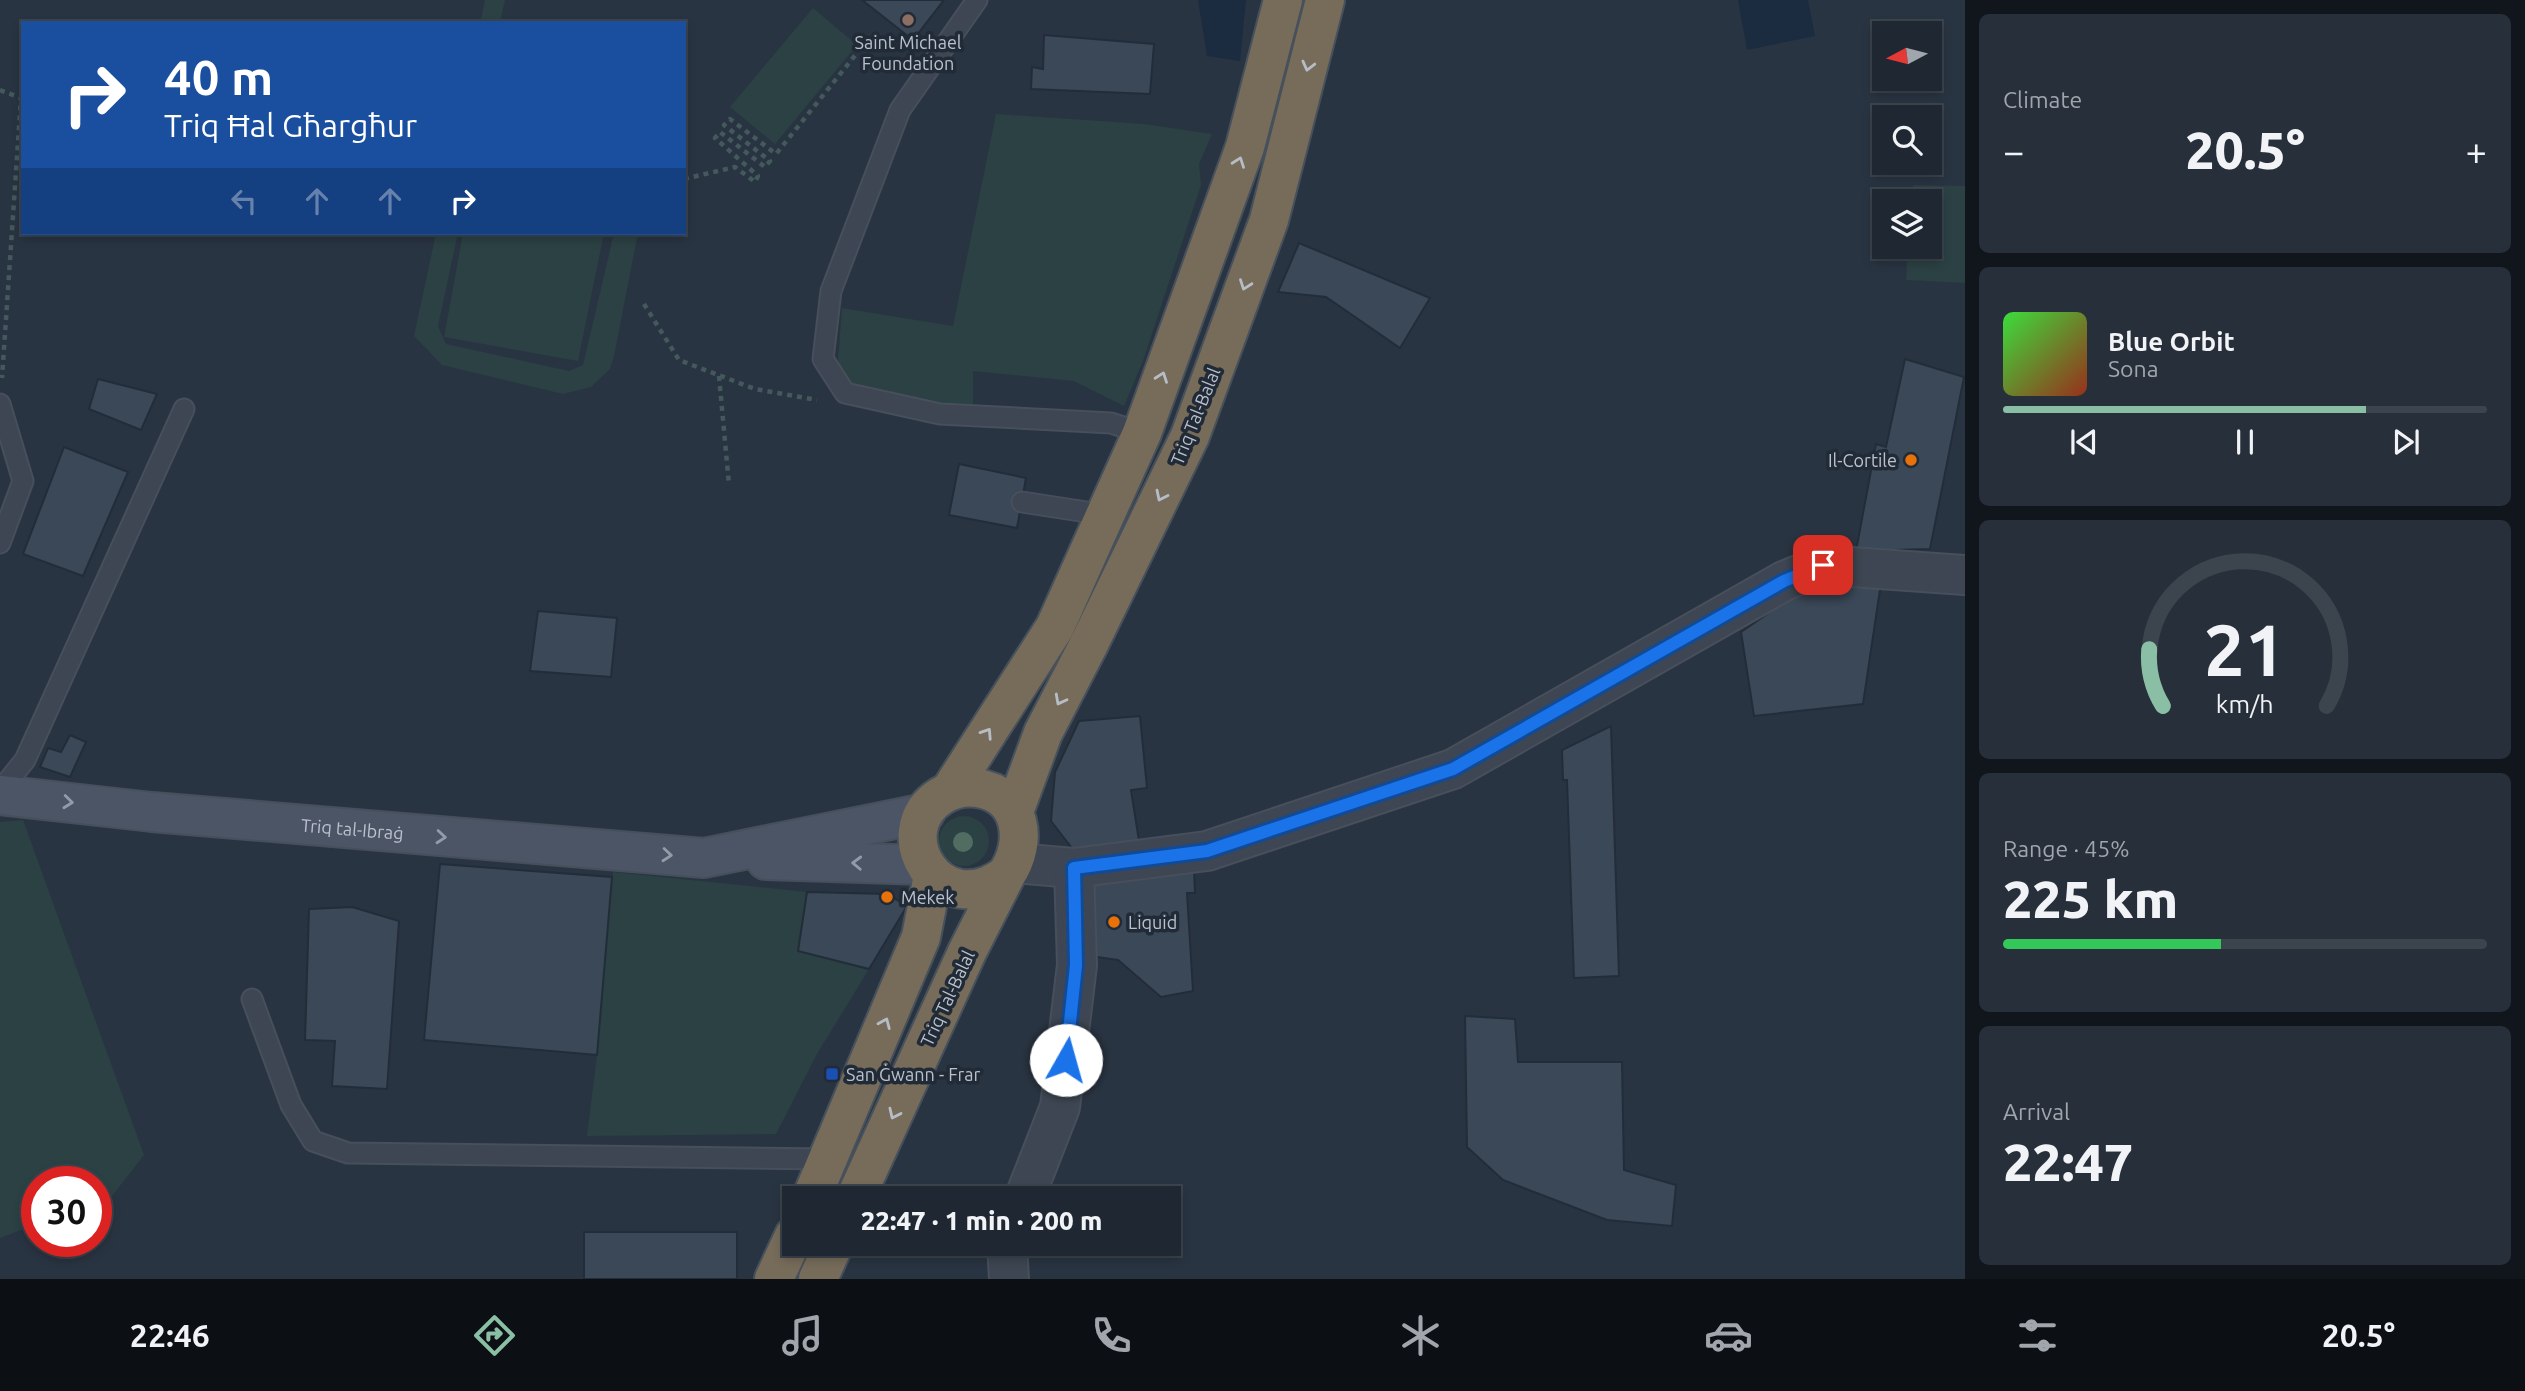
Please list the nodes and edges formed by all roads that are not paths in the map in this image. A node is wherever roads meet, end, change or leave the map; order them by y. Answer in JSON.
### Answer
{"nodes":[{"id":1,"x":977,"y":0,"type":"edge"},
{"id":2,"x":1283,"y":0,"type":"edge"},
{"id":3,"x":1325,"y":0,"type":"edge"},
{"id":4,"x":1,"y":396,"type":"edge"},
{"id":5,"x":184,"y":410,"type":"dead end"},
{"id":6,"x":1142,"y":433,"type":"junction"},
{"id":7,"x":1022,"y":502,"type":"dead end"},
{"id":8,"x":1106,"y":515,"type":"junction"},
{"id":9,"x":0,"y":544,"type":"edge"},
{"id":10,"x":1965,"y":575,"type":"edge"},
{"id":11,"x":0,"y":793,"type":"edge"},
{"id":12,"x":937,"y":802,"type":"junction"},
{"id":13,"x":1014,"y":812,"type":"junction"},
{"id":14,"x":704,"y":858,"type":"junction"},
{"id":15,"x":1074,"y":868,"type":"junction"},
{"id":16,"x":1010,"y":869,"type":"junction"},
{"id":17,"x":929,"y":870,"type":"junction"},
{"id":18,"x":252,"y":999,"type":"dead end"},
{"id":19,"x":828,"y":1159,"type":"junction"},
{"id":20,"x":817,"y":1186,"type":"edge"},
{"id":21,"x":861,"y":1186,"type":"edge"},
{"id":22,"x":1029,"y":1186,"type":"edge"},
{"id":23,"x":785,"y":1256,"type":"edge"},
{"id":24,"x":829,"y":1256,"type":"edge"},
{"id":25,"x":1008,"y":1256,"type":"edge"},
{"id":26,"x":774,"y":1279,"type":"edge"},
{"id":27,"x":818,"y":1279,"type":"edge"},
{"id":28,"x":1009,"y":1279,"type":"edge"}],
"edges":[{"from":1,"to":6,"type":"lane"},
{"from":6,"to":2,"type":"highway","one_way":true},
{"from":3,"to":13,"type":"highway","name":"Triq Tal-Balal","one_way":true},
{"from":4,"to":9,"type":"lane"},
{"from":5,"to":11,"type":"lane"},
{"from":6,"to":8,"type":"highway"},
{"from":7,"to":8,"type":"lane"},
{"from":12,"to":8,"type":"highway","one_way":true},
{"from":10,"to":15,"type":"street"},
{"from":11,"to":14,"type":"main road","name":"Triq tal-Ibraġ","one_way":true},
{"from":12,"to":13,"type":"highway"},
{"from":12,"to":14,"type":"main road","name":"Triq tal-Ibraġ"},
{"from":12,"to":17,"type":"highway"},
{"from":13,"to":16,"type":"highway","name":"Triq Tal-Balal"},
{"from":17,"to":14,"type":"main road","name":"Triq tal-Ibraġ","one_way":true},
{"from":15,"to":16,"type":"street"},
{"from":15,"to":22,"type":"street"},
{"from":16,"to":17,"type":"highway"},
{"from":16,"to":21,"type":"highway","name":"Triq Tal-Balal","one_way":true},
{"from":19,"to":17,"type":"highway","one_way":true},
{"from":18,"to":19,"type":"lane"},
{"from":19,"to":20,"type":"highway"},
{"from":23,"to":26,"type":"highway"},
{"from":24,"to":27,"type":"highway"},
{"from":25,"to":28,"type":"street"}]}
